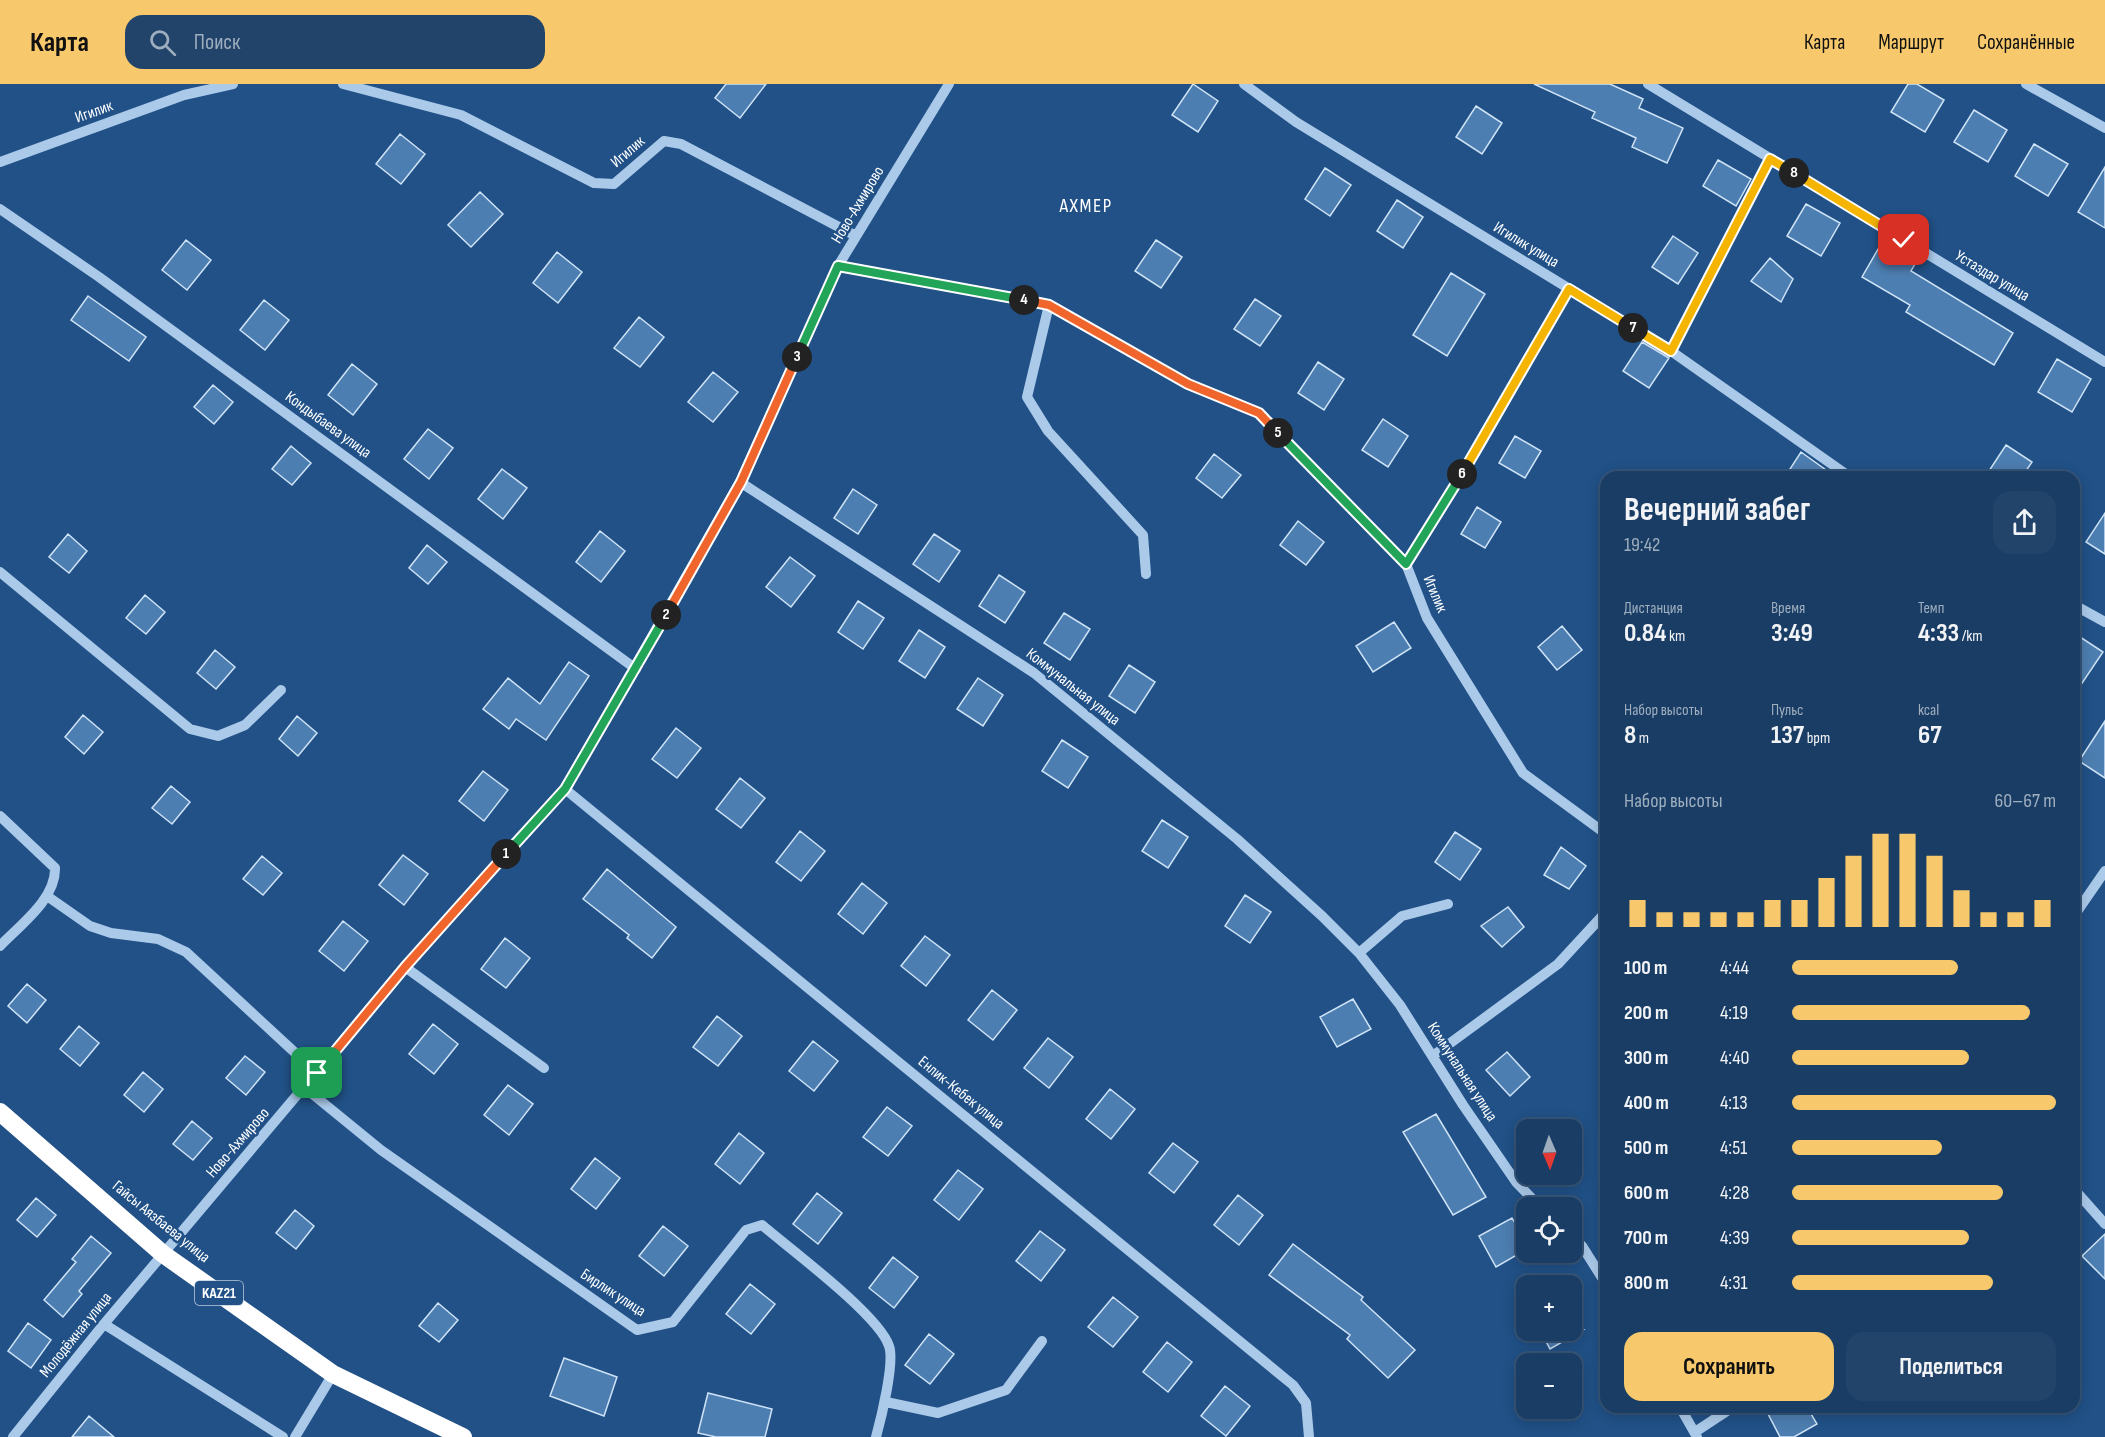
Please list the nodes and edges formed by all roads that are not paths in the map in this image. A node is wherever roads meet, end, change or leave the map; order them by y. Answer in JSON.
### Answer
{"nodes":[{"id":1,"x":233,"y":84,"type":"edge"},
{"id":2,"x":343,"y":84,"type":"edge"},
{"id":3,"x":949,"y":84,"type":"edge"},
{"id":4,"x":1244,"y":84,"type":"edge"},
{"id":5,"x":1647,"y":84,"type":"edge"},
{"id":6,"x":2025,"y":84,"type":"edge"},
{"id":7,"x":2105,"y":128,"type":"edge"},
{"id":8,"x":1770,"y":159,"type":"junction"},
{"id":9,"x":0,"y":162,"type":"edge"},
{"id":10,"x":0,"y":209,"type":"edge"},
{"id":11,"x":856,"y":236,"type":"junction"},
{"id":12,"x":838,"y":266,"type":"junction"},
{"id":13,"x":1569,"y":289,"type":"junction"},
{"id":14,"x":1049,"y":305,"type":"junction"},
{"id":15,"x":1671,"y":351,"type":"junction"},
{"id":16,"x":2105,"y":362,"type":"edge"},
{"id":17,"x":1841,"y":471,"type":"edge"},
{"id":18,"x":741,"y":482,"type":"junction"},
{"id":19,"x":1406,"y":564,"type":"junction"},
{"id":20,"x":0,"y":572,"type":"edge"},
{"id":21,"x":1146,"y":574,"type":"dead end"},
{"id":22,"x":2080,"y":608,"type":"edge"},
{"id":23,"x":2105,"y":622,"type":"edge"},
{"id":24,"x":636,"y":669,"type":"junction"},
{"id":25,"x":281,"y":690,"type":"dead end"},
{"id":26,"x":565,"y":789,"type":"junction"},
{"id":27,"x":0,"y":816,"type":"edge"},
{"id":28,"x":1600,"y":828,"type":"edge"},
{"id":29,"x":2105,"y":871,"type":"edge"},
{"id":30,"x":47,"y":896,"type":"junction"},
{"id":31,"x":1448,"y":904,"type":"dead end"},
{"id":32,"x":2080,"y":907,"type":"edge"},
{"id":33,"x":1600,"y":918,"type":"edge"},
{"id":34,"x":0,"y":946,"type":"edge"},
{"id":35,"x":1359,"y":953,"type":"junction"},
{"id":36,"x":405,"y":967,"type":"junction"},
{"id":37,"x":1434,"y":1055,"type":"junction"},
{"id":38,"x":544,"y":1068,"type":"dead end"},
{"id":39,"x":317,"y":1073,"type":"junction"},
{"id":40,"x":305,"y":1088,"type":"junction"},
{"id":41,"x":0,"y":1112,"type":"edge"},
{"id":42,"x":2080,"y":1196,"type":"edge"},
{"id":43,"x":1532,"y":1197,"type":"edge"},
{"id":44,"x":2105,"y":1224,"type":"edge"},
{"id":45,"x":1582,"y":1246,"type":"edge"},
{"id":46,"x":163,"y":1254,"type":"junction"},
{"id":47,"x":1600,"y":1274,"type":"edge"},
{"id":48,"x":104,"y":1324,"type":"junction"},
{"id":49,"x":1042,"y":1341,"type":"dead end"},
{"id":50,"x":333,"y":1374,"type":"junction"},
{"id":51,"x":886,"y":1402,"type":"junction"},
{"id":52,"x":1683,"y":1413,"type":"edge"},
{"id":53,"x":1725,"y":1413,"type":"edge"},
{"id":54,"x":1696,"y":1435,"type":"edge"},
{"id":55,"x":13,"y":1437,"type":"edge"},
{"id":56,"x":283,"y":1437,"type":"edge"},
{"id":57,"x":295,"y":1437,"type":"edge"},
{"id":58,"x":463,"y":1437,"type":"edge"},
{"id":59,"x":876,"y":1437,"type":"edge"},
{"id":60,"x":1309,"y":1437,"type":"edge"}],
"edges":[{"from":1,"to":9,"type":"street","name":"Игилик"},
{"from":2,"to":11,"type":"street","name":"Игилик"},
{"from":3,"to":11,"type":"street","name":"Ново-Ахмирово"},
{"from":4,"to":13,"type":"street","name":"Игилик улица"},
{"from":5,"to":8,"type":"street","name":"Устаздар улица"},
{"from":6,"to":7,"type":"street"},
{"from":8,"to":15,"type":"street"},
{"from":8,"to":16,"type":"street","name":"Устаздар улица"},
{"from":10,"to":24,"type":"street","name":"Кондыбаева улица"},
{"from":11,"to":12,"type":"street","name":"Ново-Ахмирово"},
{"from":12,"to":14,"type":"street","name":"Игилик"},
{"from":12,"to":18,"type":"street","name":"Ново-Ахмирово"},
{"from":13,"to":15,"type":"street","name":"Игилик улица"},
{"from":13,"to":19,"type":"street"},
{"from":14,"to":19,"type":"street","name":"Игилик"},
{"from":14,"to":21,"type":"street"},
{"from":15,"to":17,"type":"street","name":"Игилик улица"},
{"from":18,"to":24,"type":"street","name":"Ново-Ахмирово"},
{"from":18,"to":35,"type":"street","name":"Коммунальная улица"},
{"from":19,"to":28,"type":"street","name":"Игилик"},
{"from":20,"to":25,"type":"street"},
{"from":22,"to":23,"type":"street"},
{"from":24,"to":26,"type":"street","name":"Ново-Ахмирово"},
{"from":26,"to":36,"type":"street","name":"Ново-Ахмирово"},
{"from":26,"to":60,"type":"street","name":"Енлик-Кебек улица"},
{"from":27,"to":30,"type":"street"},
{"from":29,"to":32,"type":"street"},
{"from":30,"to":34,"type":"street"},
{"from":30,"to":39,"type":"street"},
{"from":31,"to":35,"type":"street"},
{"from":33,"to":37,"type":"street"},
{"from":35,"to":37,"type":"street","name":"Коммунальная улица"},
{"from":36,"to":38,"type":"street"},
{"from":36,"to":39,"type":"street","name":"Ново-Ахмирово"},
{"from":37,"to":43,"type":"street","name":"Коммунальная улица"},
{"from":39,"to":40,"type":"street","name":"Ново-Ахмирово"},
{"from":40,"to":46,"type":"street","name":"Ново-Ахмирово"},
{"from":40,"to":51,"type":"street","name":"Бирлик улица"},
{"from":41,"to":46,"type":"highway","name":"Гайсы Аязбаева улица","number":"KAZ21"},
{"from":42,"to":44,"type":"street"},
{"from":45,"to":47,"type":"street"},
{"from":46,"to":48,"type":"street","name":"Молодёжная улица"},
{"from":46,"to":50,"type":"highway","name":"Гайсы Аязбаева улица","number":"KAZ21"},
{"from":48,"to":55,"type":"street","name":"Молодёжная улица"},
{"from":48,"to":56,"type":"street"},
{"from":49,"to":51,"type":"street"},
{"from":50,"to":57,"type":"street"},
{"from":50,"to":58,"type":"highway","name":"Гайсы Аязбаева улица","number":"KAZ21"},
{"from":51,"to":59,"type":"street","name":"Бирлик улица"},
{"from":52,"to":54,"type":"street"},
{"from":53,"to":54,"type":"street"}]}
